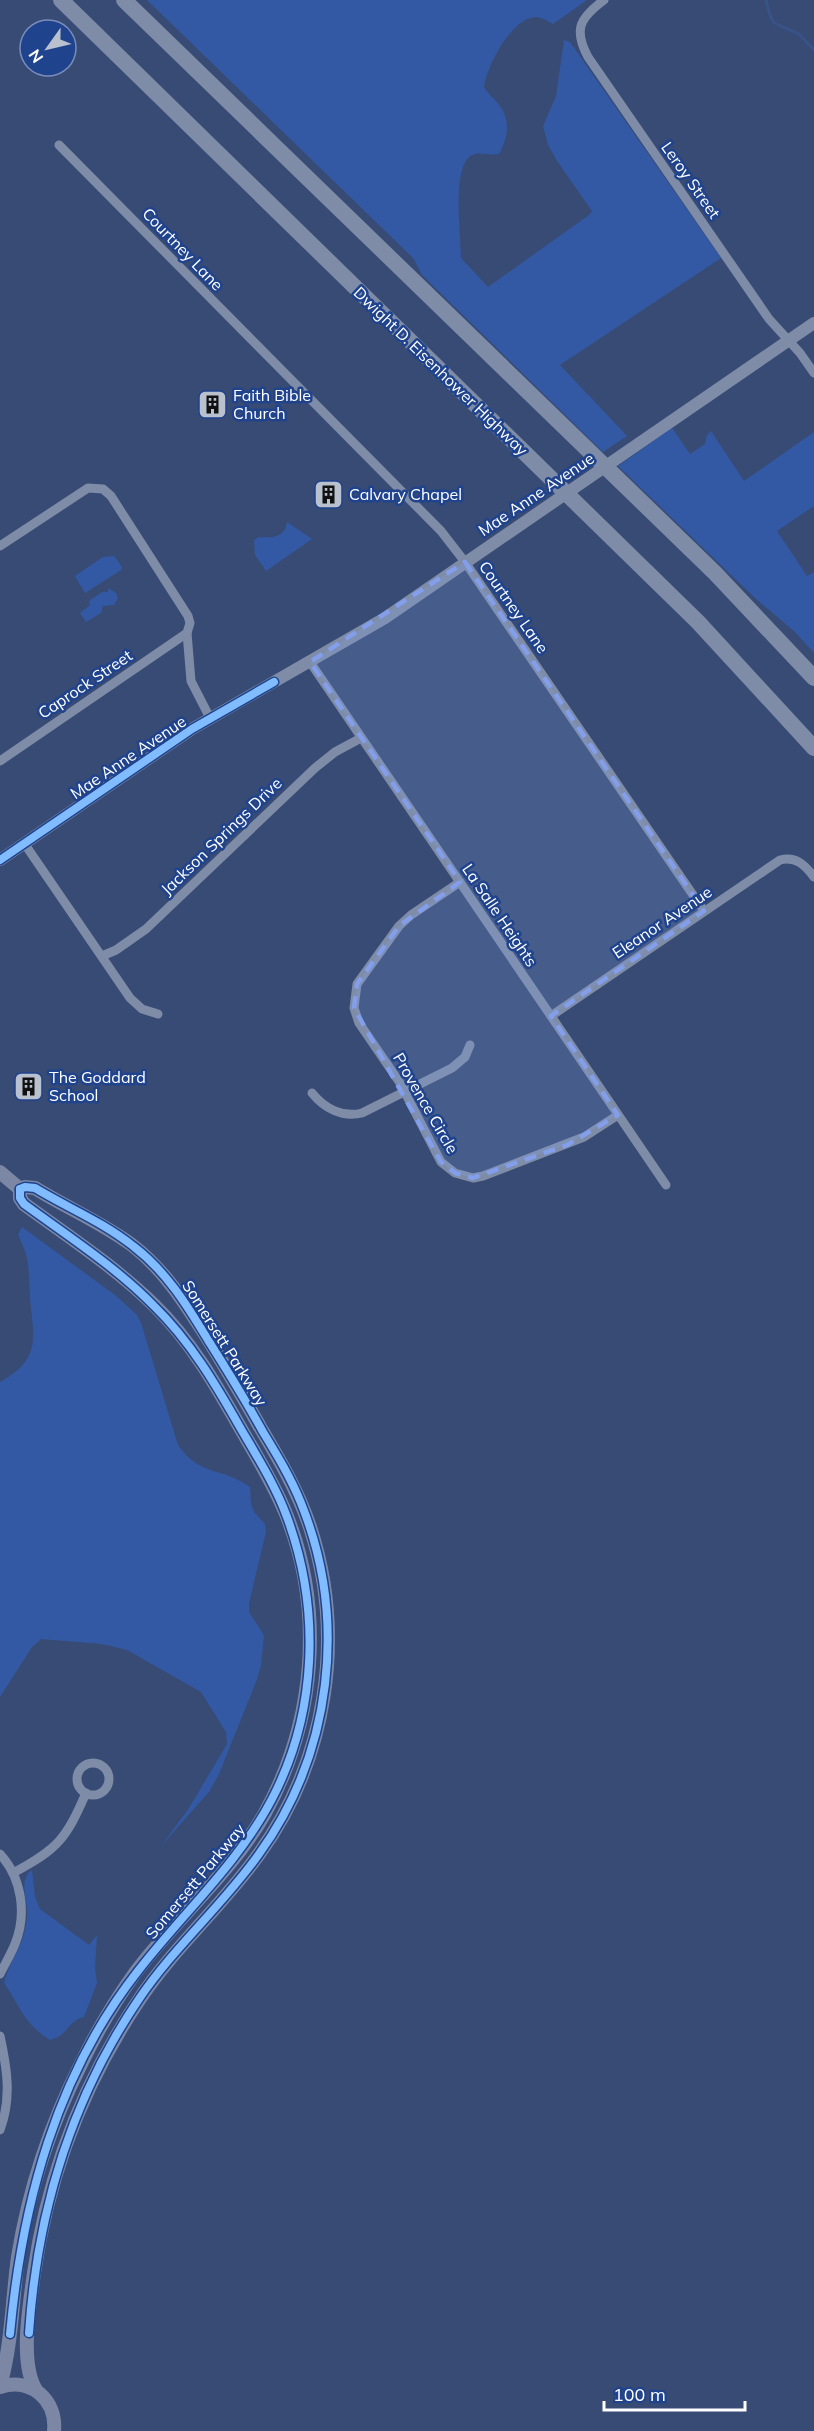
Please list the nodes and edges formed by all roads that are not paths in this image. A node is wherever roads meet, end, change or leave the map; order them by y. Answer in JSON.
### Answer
{"nodes":[{"id":1,"x":61,"y":0,"type":"edge"},
{"id":2,"x":124,"y":0,"type":"edge"},
{"id":3,"x":604,"y":0,"type":"edge"},
{"id":4,"x":59,"y":145,"type":"dead end"},
{"id":5,"x":814,"y":322,"type":"edge"},
{"id":6,"x":788,"y":340,"type":"junction"},
{"id":7,"x":814,"y":373,"type":"edge"},
{"id":8,"x":0,"y":546,"type":"edge"},
{"id":9,"x":465,"y":562,"type":"junction"},
{"id":10,"x":187,"y":633,"type":"junction"},
{"id":11,"x":310,"y":662,"type":"junction"},
{"id":12,"x":814,"y":678,"type":"edge"},
{"id":13,"x":210,"y":718,"type":"junction"},
{"id":14,"x":361,"y":738,"type":"junction"},
{"id":15,"x":814,"y":748,"type":"edge"},
{"id":16,"x":0,"y":761,"type":"edge"},
{"id":17,"x":24,"y":843,"type":"junction"},
{"id":18,"x":0,"y":860,"type":"edge"},
{"id":19,"x":814,"y":877,"type":"edge"},
{"id":20,"x":460,"y":882,"type":"junction"},
{"id":21,"x":704,"y":911,"type":"junction"},
{"id":22,"x":102,"y":956,"type":"junction"},
{"id":23,"x":158,"y":1014,"type":"dead end"},
{"id":24,"x":551,"y":1016,"type":"junction"},
{"id":25,"x":470,"y":1045,"type":"dead end"},
{"id":26,"x":405,"y":1092,"type":"junction"},
{"id":27,"x":312,"y":1093,"type":"dead end"},
{"id":28,"x":618,"y":1115,"type":"junction"},
{"id":29,"x":0,"y":1172,"type":"edge"},
{"id":30,"x":666,"y":1185,"type":"dead end"},
{"id":31,"x":20,"y":1189,"type":"junction"},
{"id":32,"x":86,"y":1793,"type":"dead end"},
{"id":33,"x":0,"y":1854,"type":"edge"},
{"id":34,"x":13,"y":1873,"type":"junction"},
{"id":35,"x":0,"y":1974,"type":"edge"},
{"id":36,"x":0,"y":2036,"type":"edge"},
{"id":37,"x":0,"y":2130,"type":"edge"},
{"id":38,"x":0,"y":2386,"type":"edge"},
{"id":39,"x":36,"y":2390,"type":"junction"},
{"id":40,"x":56,"y":2428,"type":"edge"}],
"edges":[{"from":1,"to":15,"type":"highway","name":"Dwight D. Eisenhower Highway"},
{"from":2,"to":12,"type":"highway"},
{"from":3,"to":6,"type":"street","name":"Leroy Street"},
{"from":4,"to":9,"type":"street","name":"Courtney Lane"},
{"from":5,"to":6,"type":"street","name":"Mae Anne Avenue"},
{"from":6,"to":7,"type":"street","name":"Leroy Street"},
{"from":6,"to":9,"type":"street","name":"Mae Anne Avenue"},
{"from":8,"to":10,"type":"street"},
{"from":9,"to":11,"type":"street","name":"Mae Anne Avenue"},
{"from":9,"to":21,"type":"street","name":"Courtney Lane"},
{"from":10,"to":13,"type":"street"},
{"from":10,"to":16,"type":"street","name":"Caprock Street"},
{"from":11,"to":13,"type":"street","name":"Mae Anne Avenue"},
{"from":11,"to":14,"type":"street","name":"La Salle Heights"},
{"from":13,"to":17,"type":"street","name":"Mae Anne Avenue"},
{"from":14,"to":20,"type":"street","name":"La Salle Heights"},
{"from":14,"to":22,"type":"street","name":"Jackson Springs Drive"},
{"from":17,"to":18,"type":"street","name":"Mae Anne Avenue"},
{"from":17,"to":22,"type":"street"},
{"from":19,"to":21,"type":"street","name":"Eleanor Avenue"},
{"from":20,"to":24,"type":"street","name":"La Salle Heights"},
{"from":20,"to":26,"type":"street","name":"Provence Circle"},
{"from":21,"to":24,"type":"street","name":"Eleanor Avenue"},
{"from":22,"to":23,"type":"street"},
{"from":24,"to":28,"type":"street","name":"La Salle Heights"},
{"from":25,"to":26,"type":"street"},
{"from":26,"to":27,"type":"street"},
{"from":26,"to":28,"type":"street","name":"Provence Circle"},
{"from":28,"to":30,"type":"street","name":"La Salle Heights"},
{"from":29,"to":31,"type":"main road","name":"Somersett Parkway"},
{"from":31,"to":38,"type":"main road","name":"Somersett Parkway"},
{"from":31,"to":39,"type":"main road","name":"Somersett Parkway"},
{"from":32,"to":34,"type":"street"},
{"from":33,"to":34,"type":"street"},
{"from":34,"to":35,"type":"street"},
{"from":36,"to":37,"type":"street"},
{"from":38,"to":39,"type":"main road"},
{"from":39,"to":40,"type":"main road","name":"Somersett Parkway"}]}
